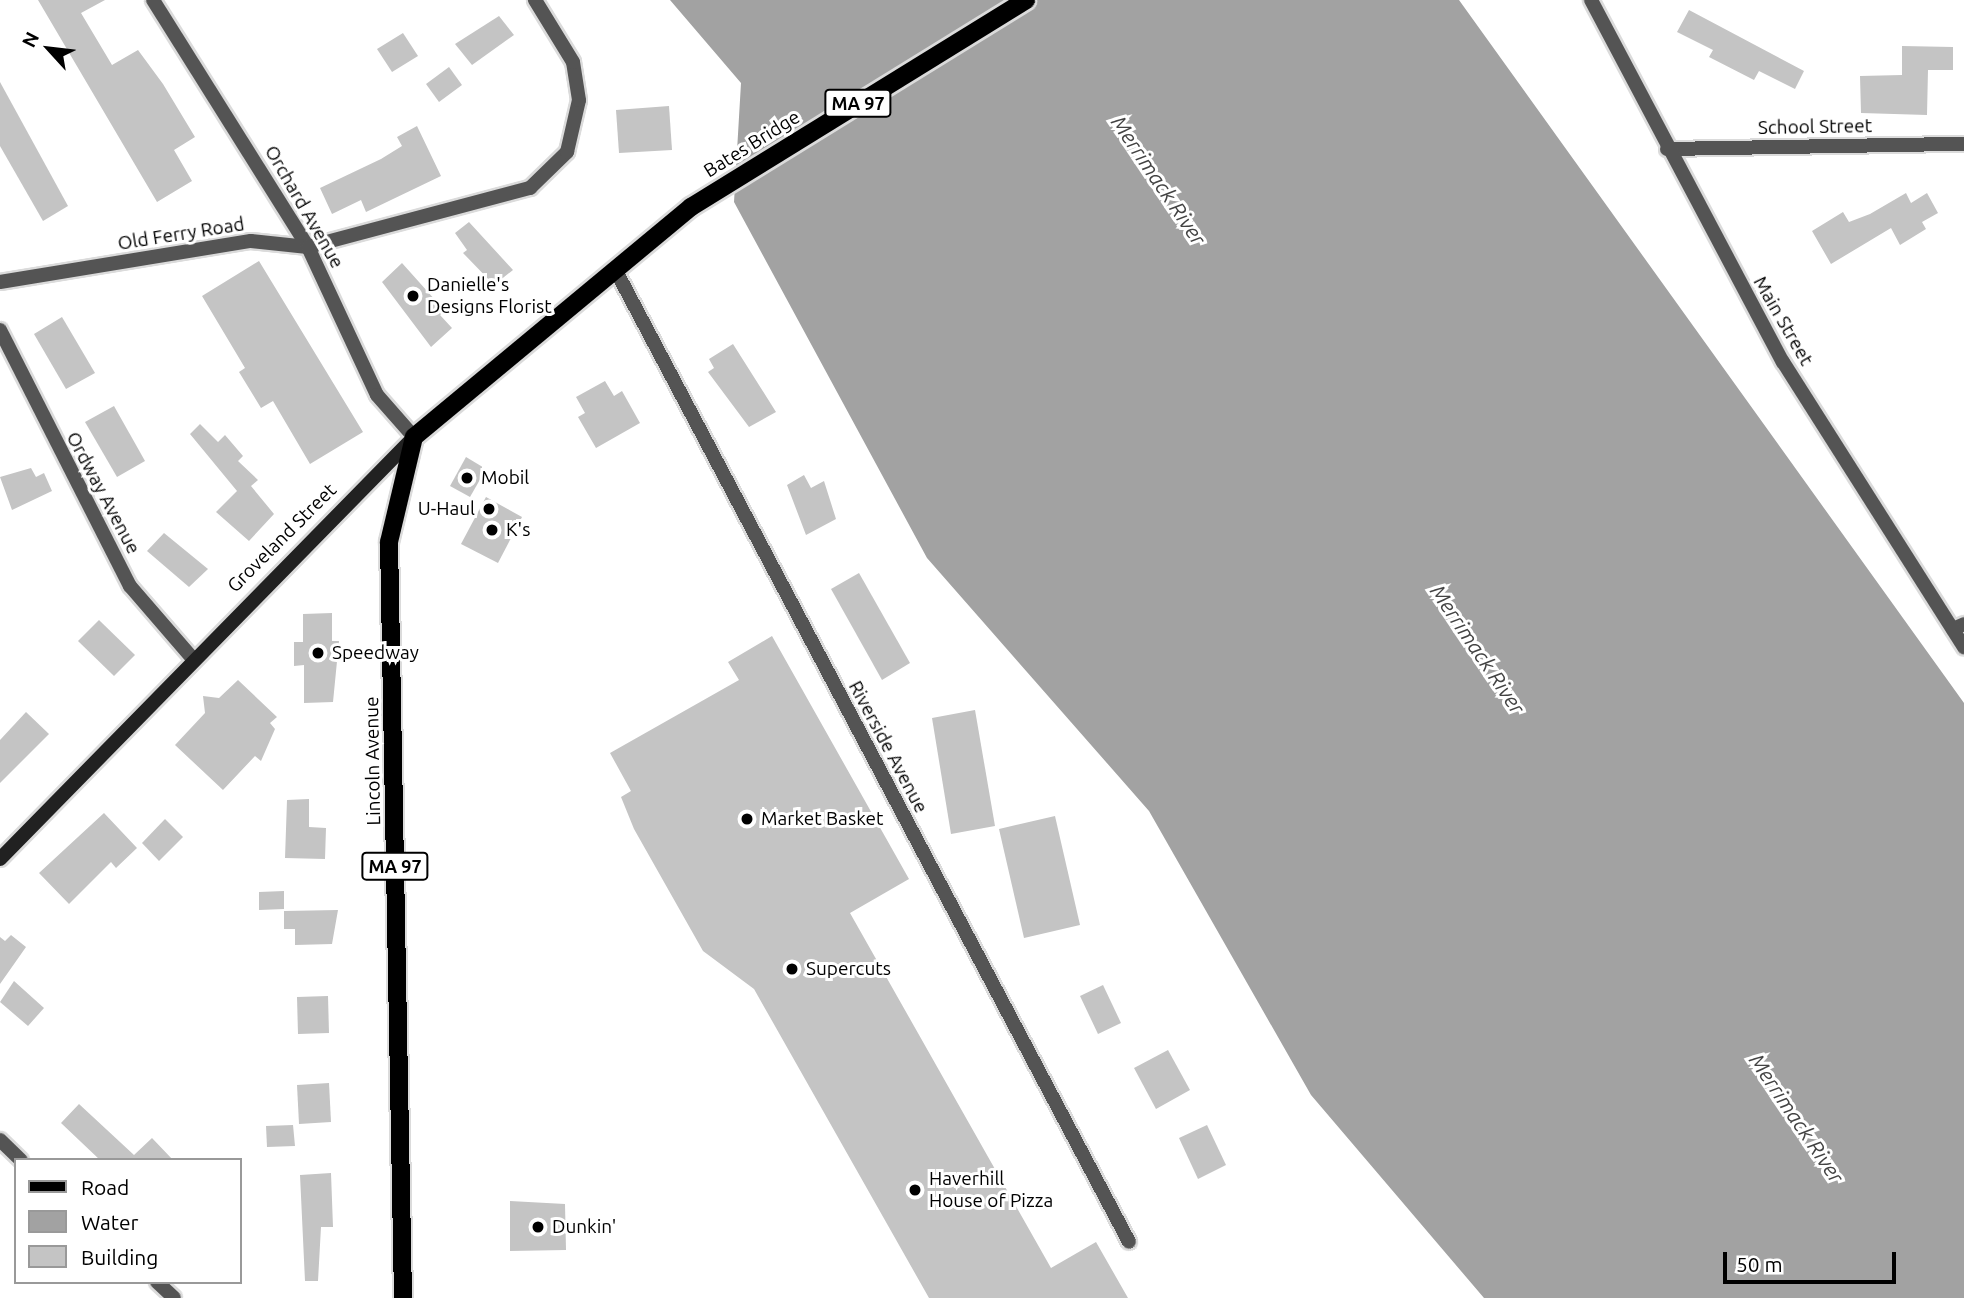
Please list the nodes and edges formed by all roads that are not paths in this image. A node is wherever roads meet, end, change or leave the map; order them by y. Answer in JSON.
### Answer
{"nodes":[{"id":1,"x":153,"y":0,"type":"edge"},
{"id":2,"x":535,"y":0,"type":"edge"},
{"id":3,"x":1026,"y":0,"type":"edge"},
{"id":4,"x":1591,"y":0,"type":"edge"},
{"id":5,"x":1964,"y":144,"type":"edge"},
{"id":6,"x":1667,"y":149,"type":"junction"},
{"id":7,"x":308,"y":247,"type":"junction"},
{"id":8,"x":615,"y":269,"type":"junction"},
{"id":9,"x":0,"y":282,"type":"edge"},
{"id":10,"x":0,"y":330,"type":"edge"},
{"id":11,"x":414,"y":437,"type":"junction"},
{"id":12,"x":1958,"y":626,"type":"edge"},
{"id":13,"x":1964,"y":647,"type":"edge"},
{"id":14,"x":193,"y":659,"type":"junction"},
{"id":15,"x":0,"y":859,"type":"edge"},
{"id":16,"x":0,"y":1140,"type":"edge"},
{"id":17,"x":20,"y":1158,"type":"edge"},
{"id":18,"x":1129,"y":1242,"type":"dead end"},
{"id":19,"x":159,"y":1284,"type":"edge"},
{"id":20,"x":174,"y":1298,"type":"edge"},
{"id":21,"x":403,"y":1298,"type":"edge"}],
"edges":[{"from":1,"to":7,"type":"street","name":"Orchard Avenue"},
{"from":2,"to":7,"type":"street","name":"Old Ferry Road"},
{"from":3,"to":8,"type":"main road","name":"Bates Bridge","number":"MA 97"},
{"from":4,"to":6,"type":"street","name":"Main Street"},
{"from":5,"to":6,"type":"street","name":"School Street"},
{"from":6,"to":12,"type":"street","name":"Main Street"},
{"from":7,"to":9,"type":"street","name":"Old Ferry Road"},
{"from":7,"to":11,"type":"street","name":"Orchard Avenue"},
{"from":8,"to":11,"type":"main road","name":"Groveland Street","number":"MA 97"},
{"from":8,"to":18,"type":"street","name":"Riverside Avenue"},
{"from":10,"to":14,"type":"street","name":"Ordway Avenue"},
{"from":11,"to":14,"type":"main road","name":"Groveland Street"},
{"from":11,"to":21,"type":"main road","name":"Lincoln Avenue","number":"MA 97"},
{"from":12,"to":13,"type":"street","name":"Main Street"},
{"from":14,"to":15,"type":"main road","name":"Groveland Street"},
{"from":16,"to":17,"type":"street"},
{"from":19,"to":20,"type":"street"}]}
